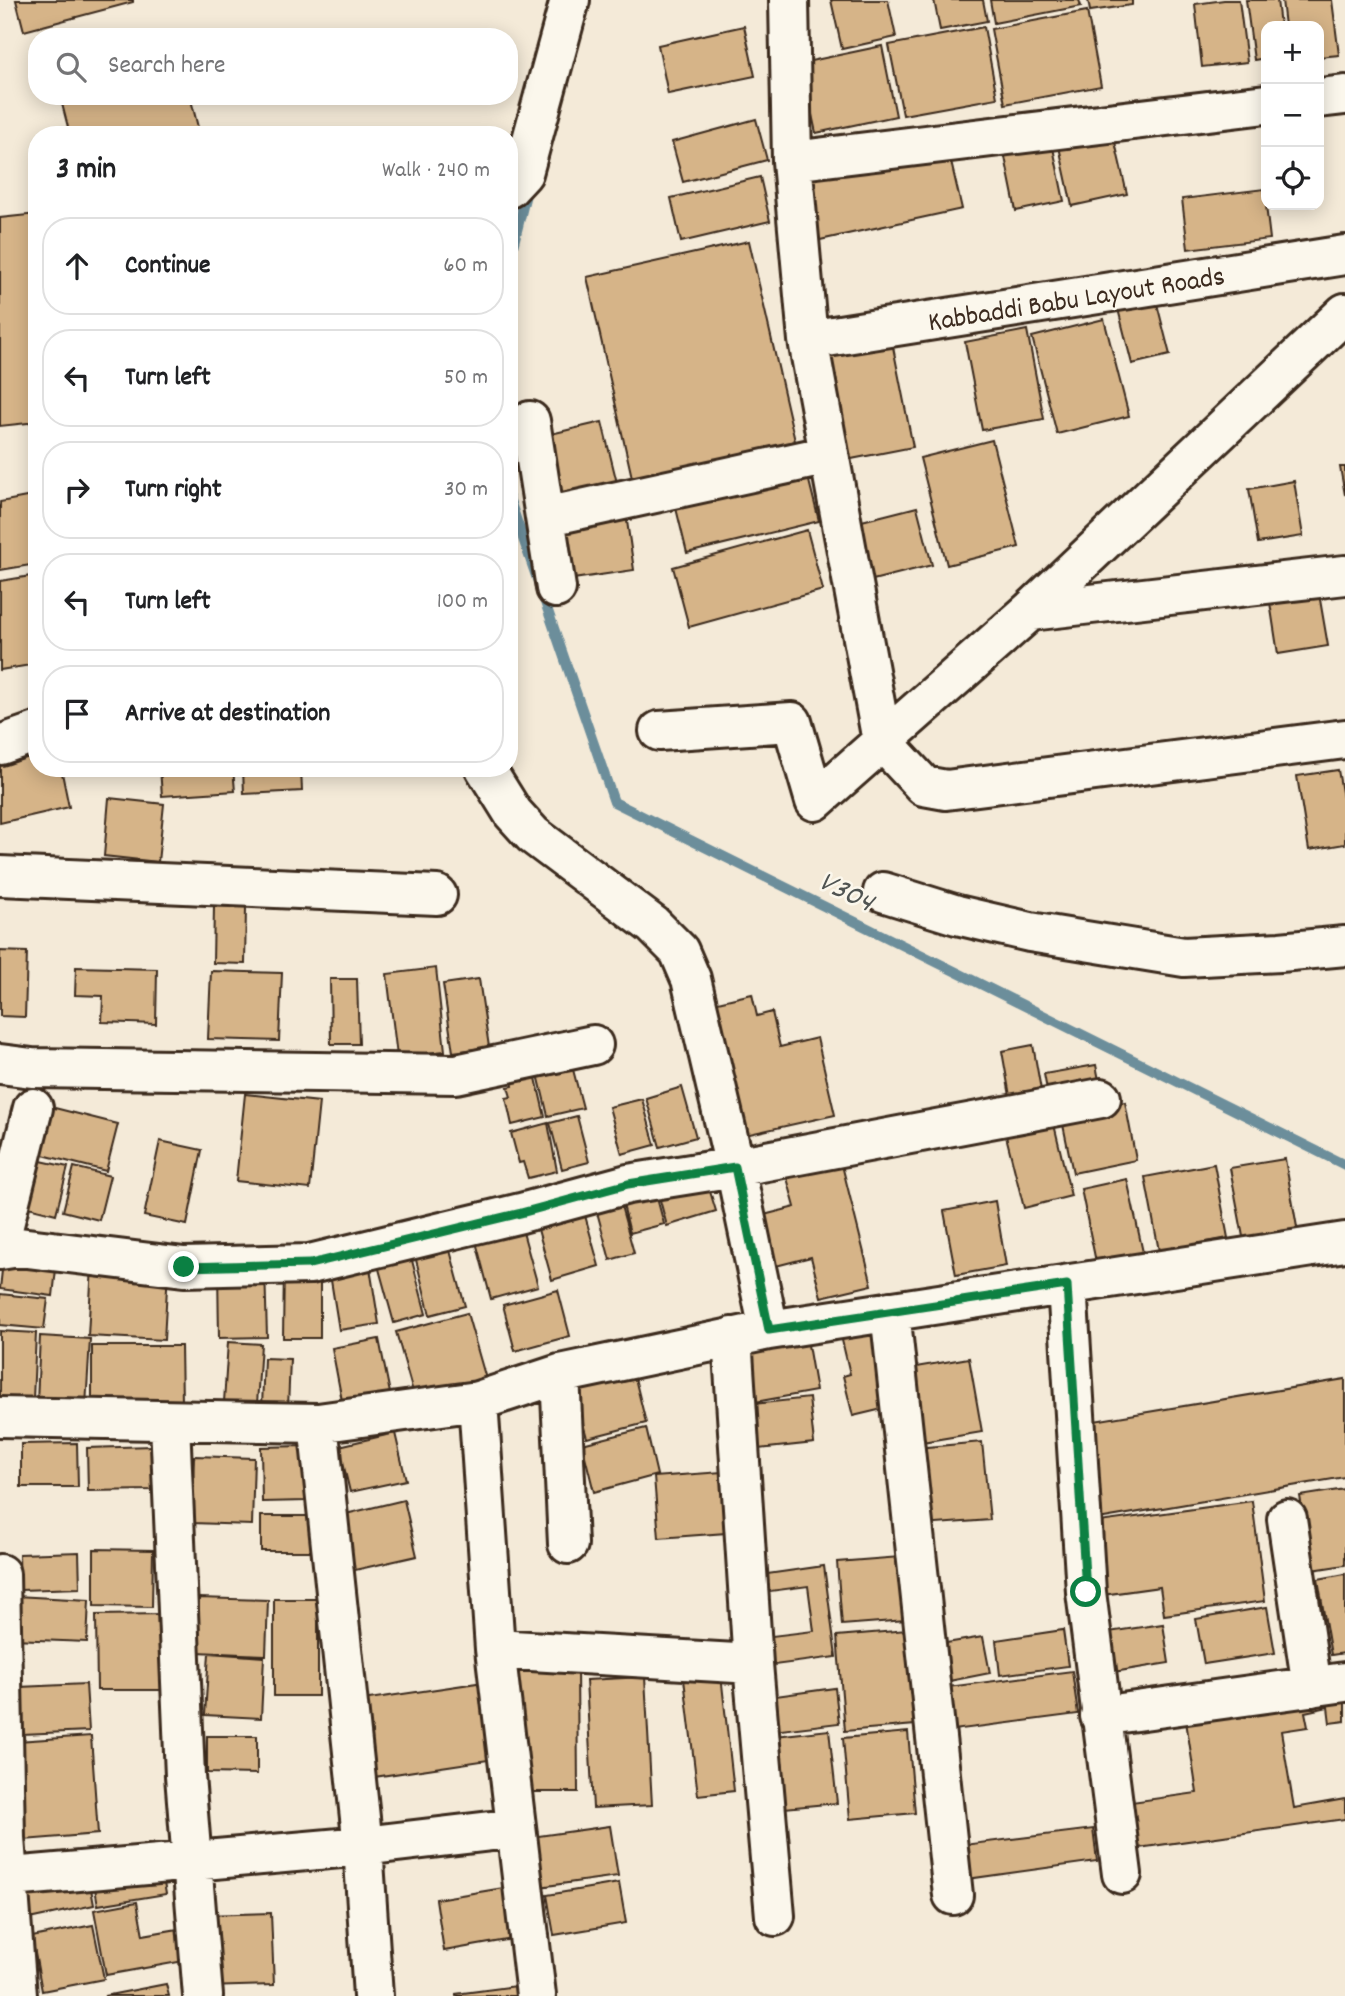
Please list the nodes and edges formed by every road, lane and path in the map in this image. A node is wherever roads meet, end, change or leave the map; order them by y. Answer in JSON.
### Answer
{"nodes":[{"id":1,"x":570,"y":0,"type":"edge"},
{"id":2,"x":789,"y":0,"type":"edge"},
{"id":3,"x":1345,"y":95,"type":"edge"},
{"id":4,"x":1324,"y":97,"type":"edge"},
{"id":5,"x":1261,"y":105,"type":"edge"},
{"id":6,"x":792,"y":161,"type":"junction"},
{"id":7,"x":518,"y":178,"type":"edge"},
{"id":8,"x":1345,"y":255,"type":"edge"},
{"id":9,"x":1345,"y":313,"type":"edge"},
{"id":10,"x":808,"y":340,"type":"junction"},
{"id":11,"x":530,"y":421,"type":"dead end"},
{"id":12,"x":829,"y":455,"type":"junction"},
{"id":13,"x":545,"y":517,"type":"junction"},
{"id":14,"x":1345,"y":575,"type":"edge"},
{"id":15,"x":556,"y":588,"type":"dead end"},
{"id":16,"x":1030,"y":611,"type":"junction"},
{"id":17,"x":659,"y":731,"type":"dead end"},
{"id":18,"x":28,"y":735,"type":"edge"},
{"id":19,"x":1345,"y":739,"type":"edge"},
{"id":20,"x":882,"y":741,"type":"junction"},
{"id":21,"x":0,"y":745,"type":"edge"},
{"id":22,"x":491,"y":777,"type":"edge"},
{"id":23,"x":0,"y":876,"type":"edge"},
{"id":24,"x":883,"y":892,"type":"dead end"},
{"id":25,"x":437,"y":895,"type":"dead end"},
{"id":26,"x":1345,"y":946,"type":"edge"},
{"id":27,"x":593,"y":1045,"type":"dead end"},
{"id":28,"x":0,"y":1064,"type":"edge"},
{"id":29,"x":1101,"y":1098,"type":"dead end"},
{"id":30,"x":33,"y":1108,"type":"dead end"},
{"id":31,"x":735,"y":1167,"type":"junction"},
{"id":32,"x":0,"y":1241,"type":"edge"},
{"id":33,"x":1345,"y":1242,"type":"edge"},
{"id":34,"x":0,"y":1250,"type":"edge"},
{"id":35,"x":1067,"y":1285,"type":"junction"},
{"id":36,"x":890,"y":1311,"type":"junction"},
{"id":37,"x":769,"y":1330,"type":"junction"},
{"id":38,"x":732,"y":1337,"type":"junction"},
{"id":39,"x":560,"y":1374,"type":"junction"},
{"id":40,"x":478,"y":1401,"type":"junction"},
{"id":41,"x":0,"y":1418,"type":"edge"},
{"id":42,"x":170,"y":1422,"type":"junction"},
{"id":43,"x":318,"y":1423,"type":"junction"},
{"id":44,"x":1287,"y":1520,"type":"dead end"},
{"id":45,"x":568,"y":1544,"type":"dead end"},
{"id":46,"x":0,"y":1574,"type":"edge"},
{"id":47,"x":495,"y":1649,"type":"junction"},
{"id":48,"x":753,"y":1664,"type":"junction"},
{"id":49,"x":1329,"y":1684,"type":"edge"},
{"id":50,"x":1100,"y":1716,"type":"junction"},
{"id":51,"x":516,"y":1828,"type":"junction"},
{"id":52,"x":363,"y":1846,"type":"junction"},
{"id":53,"x":192,"y":1862,"type":"junction"},
{"id":54,"x":1122,"y":1874,"type":"dead end"},
{"id":55,"x":4,"y":1878,"type":"edge"},
{"id":56,"x":953,"y":1895,"type":"dead end"},
{"id":57,"x":775,"y":1916,"type":"dead end"},
{"id":58,"x":17,"y":1996,"type":"edge"},
{"id":59,"x":202,"y":1996,"type":"edge"},
{"id":60,"x":373,"y":1996,"type":"edge"},
{"id":61,"x":536,"y":1996,"type":"edge"}],
"edges":[{"from":1,"to":7,"type":"street"},
{"from":2,"to":6,"type":"street"},
{"from":3,"to":4,"type":"street"},
{"from":5,"to":6,"type":"street"},
{"from":6,"to":10,"type":"street"},
{"from":8,"to":10,"type":"street","name":"Kabbaddi Babu Layout Roads"},
{"from":9,"to":16,"type":"street"},
{"from":10,"to":12,"type":"street"},
{"from":11,"to":13,"type":"street"},
{"from":12,"to":13,"type":"street"},
{"from":12,"to":20,"type":"street"},
{"from":13,"to":15,"type":"street"},
{"from":14,"to":16,"type":"street"},
{"from":16,"to":20,"type":"street"},
{"from":17,"to":20,"type":"street"},
{"from":18,"to":21,"type":"street"},
{"from":19,"to":20,"type":"street"},
{"from":22,"to":31,"type":"street"},
{"from":23,"to":25,"type":"street"},
{"from":24,"to":26,"type":"street"},
{"from":27,"to":28,"type":"street"},
{"from":29,"to":31,"type":"street"},
{"from":30,"to":32,"type":"street"},
{"from":31,"to":34,"type":"street"},
{"from":31,"to":37,"type":"street"},
{"from":33,"to":35,"type":"street"},
{"from":35,"to":36,"type":"street"},
{"from":35,"to":50,"type":"street"},
{"from":36,"to":37,"type":"street"},
{"from":36,"to":56,"type":"street"},
{"from":37,"to":38,"type":"street"},
{"from":38,"to":39,"type":"street"},
{"from":38,"to":48,"type":"street"},
{"from":39,"to":40,"type":"street"},
{"from":39,"to":45,"type":"street"},
{"from":40,"to":43,"type":"street"},
{"from":40,"to":47,"type":"street"},
{"from":41,"to":42,"type":"street"},
{"from":42,"to":43,"type":"street"},
{"from":42,"to":53,"type":"street"},
{"from":43,"to":52,"type":"street"},
{"from":44,"to":49,"type":"street"},
{"from":46,"to":55,"type":"street"},
{"from":47,"to":48,"type":"street"},
{"from":47,"to":51,"type":"street"},
{"from":48,"to":57,"type":"street"},
{"from":49,"to":50,"type":"street"},
{"from":50,"to":54,"type":"street"},
{"from":51,"to":52,"type":"street"},
{"from":51,"to":61,"type":"street"},
{"from":52,"to":53,"type":"street"},
{"from":52,"to":60,"type":"street"},
{"from":53,"to":55,"type":"street"},
{"from":53,"to":59,"type":"street"},
{"from":55,"to":58,"type":"street"}]}
